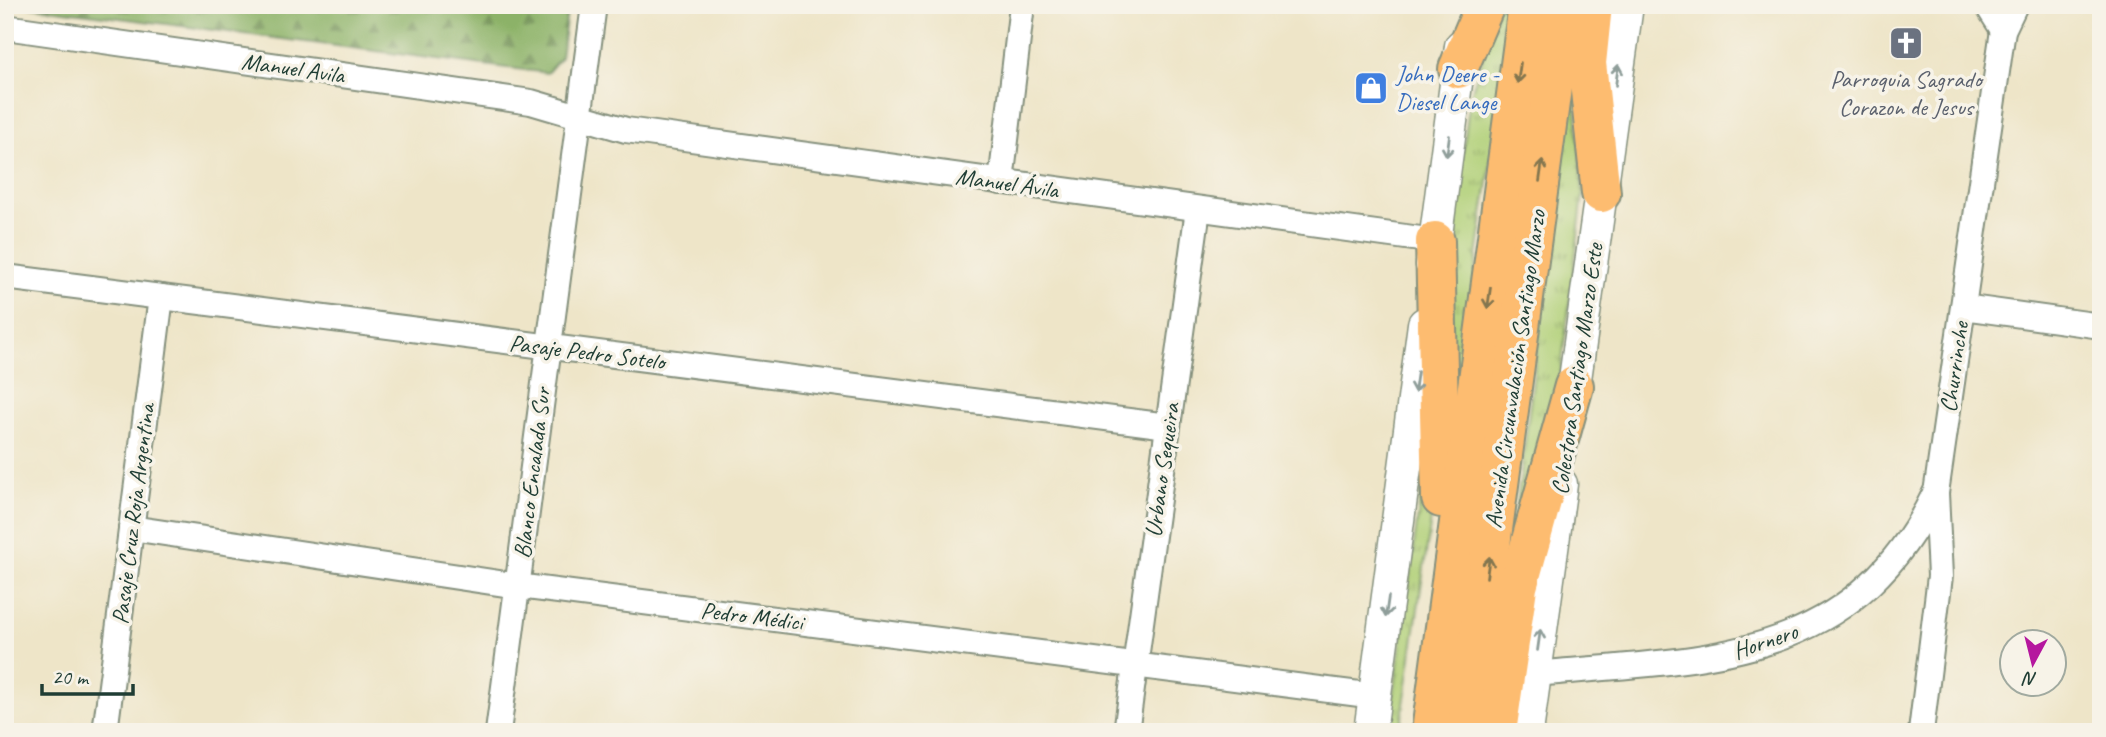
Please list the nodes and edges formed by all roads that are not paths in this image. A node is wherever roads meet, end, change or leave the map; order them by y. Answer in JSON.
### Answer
{"nodes":[{"id":1,"x":594,"y":5,"type":"edge"},
{"id":2,"x":1022,"y":5,"type":"edge"},
{"id":3,"x":1467,"y":5,"type":"edge"},
{"id":4,"x":1485,"y":5,"type":"edge"},
{"id":5,"x":1528,"y":5,"type":"edge"},
{"id":6,"x":1563,"y":5,"type":"edge"},
{"id":7,"x":1593,"y":5,"type":"edge"},
{"id":8,"x":1627,"y":5,"type":"edge"},
{"id":9,"x":1987,"y":5,"type":"edge"},
{"id":10,"x":2015,"y":5,"type":"edge"},
{"id":11,"x":5,"y":27,"type":"edge"},
{"id":12,"x":2003,"y":30,"type":"junction"},
{"id":13,"x":1458,"y":69,"type":"junction"},
{"id":14,"x":580,"y":116,"type":"junction"},
{"id":15,"x":1001,"y":182,"type":"junction"},
{"id":16,"x":1601,"y":193,"type":"junction"},
{"id":17,"x":1198,"y":209,"type":"junction"},
{"id":18,"x":1435,"y":241,"type":"junction"},
{"id":19,"x":5,"y":277,"type":"edge"},
{"id":20,"x":161,"y":297,"type":"junction"},
{"id":21,"x":1963,"y":307,"type":"junction"},
{"id":22,"x":2101,"y":326,"type":"edge"},
{"id":23,"x":549,"y":347,"type":"junction"},
{"id":24,"x":1574,"y":386,"type":"junction"},
{"id":25,"x":1168,"y":426,"type":"junction"},
{"id":26,"x":1936,"y":493,"type":"junction"},
{"id":27,"x":131,"y":528,"type":"junction"},
{"id":28,"x":518,"y":586,"type":"junction"},
{"id":29,"x":1135,"y":665,"type":"junction"},
{"id":30,"x":1535,"y":674,"type":"junction"},
{"id":31,"x":1375,"y":696,"type":"junction"},
{"id":32,"x":105,"y":732,"type":"edge"},
{"id":33,"x":498,"y":732,"type":"edge"},
{"id":34,"x":1126,"y":732,"type":"edge"},
{"id":35,"x":1370,"y":732,"type":"edge"},
{"id":36,"x":1411,"y":732,"type":"edge"},
{"id":37,"x":1431,"y":732,"type":"edge"},
{"id":38,"x":1466,"y":732,"type":"edge"},
{"id":39,"x":1497,"y":732,"type":"edge"},
{"id":40,"x":1527,"y":732,"type":"edge"},
{"id":41,"x":1921,"y":732,"type":"edge"}],
"edges":[{"from":1,"to":14,"type":"street","name":"Blanco Encalada Sur"},
{"from":2,"to":15,"type":"street"},
{"from":3,"to":13,"type":"street"},
{"from":4,"to":13,"type":"highway"},
{"from":5,"to":37,"type":"highway","name":"Avenida Circunvalación Santiago Marzo","one_way":true},
{"from":38,"to":6,"type":"highway","name":"Avenida Circunvalación Santiago Marzo","one_way":true},
{"from":7,"to":16,"type":"highway"},
{"from":16,"to":8,"type":"street","name":"Colectora Santiago Marzo Este","one_way":true},
{"from":9,"to":12,"type":"street"},
{"from":10,"to":12,"type":"street","name":"Churrinche"},
{"from":11,"to":14,"type":"street","name":"Manuel Avila"},
{"from":12,"to":21,"type":"street","name":"Churrinche"},
{"from":13,"to":18,"type":"street","one_way":true},
{"from":14,"to":15,"type":"street","name":"Manuel Ávila"},
{"from":14,"to":23,"type":"street","name":"Blanco Encalada Sur"},
{"from":15,"to":17,"type":"street","name":"Manuel Ávila"},
{"from":16,"to":24,"type":"street","name":"Colectora Santiago Marzo Este"},
{"from":17,"to":18,"type":"street","name":"Manuel Ávila"},
{"from":17,"to":25,"type":"street","name":"Urbano Sequeira"},
{"from":18,"to":31,"type":"street","one_way":true},
{"from":18,"to":36,"type":"highway"},
{"from":19,"to":20,"type":"street","name":"Pasaje Pedro Sotelo"},
{"from":20,"to":23,"type":"street","name":"Pasaje Pedro Sotelo"},
{"from":20,"to":27,"type":"street","name":"Pasaje Cruz Roja Argentina"},
{"from":21,"to":22,"type":"street"},
{"from":21,"to":26,"type":"street","name":"Churrinche"},
{"from":23,"to":25,"type":"street","name":"Pasaje Pedro Sotelo"},
{"from":23,"to":28,"type":"street","name":"Blanco Encalada Sur"},
{"from":30,"to":24,"type":"street","name":"Colectora Santiago Marzo Este","one_way":true},
{"from":24,"to":39,"type":"highway"},
{"from":25,"to":29,"type":"street","name":"Urbano Sequeira"},
{"from":26,"to":30,"type":"street","name":"Hornero"},
{"from":26,"to":41,"type":"street","name":"Churrinche"},
{"from":27,"to":28,"type":"street","name":"Pedro Médici"},
{"from":27,"to":32,"type":"street","name":"Pasaje Cruz Roja Argentina"},
{"from":28,"to":29,"type":"street","name":"Pedro Médici"},
{"from":28,"to":33,"type":"street","name":"Blanco Encalada Sur"},
{"from":29,"to":31,"type":"street","name":"Pedro Médici"},
{"from":29,"to":34,"type":"street","name":"Urbano Sequeira"},
{"from":30,"to":40,"type":"street","name":"Colectora Santiago Marzo Este"},
{"from":31,"to":35,"type":"street"}]}
